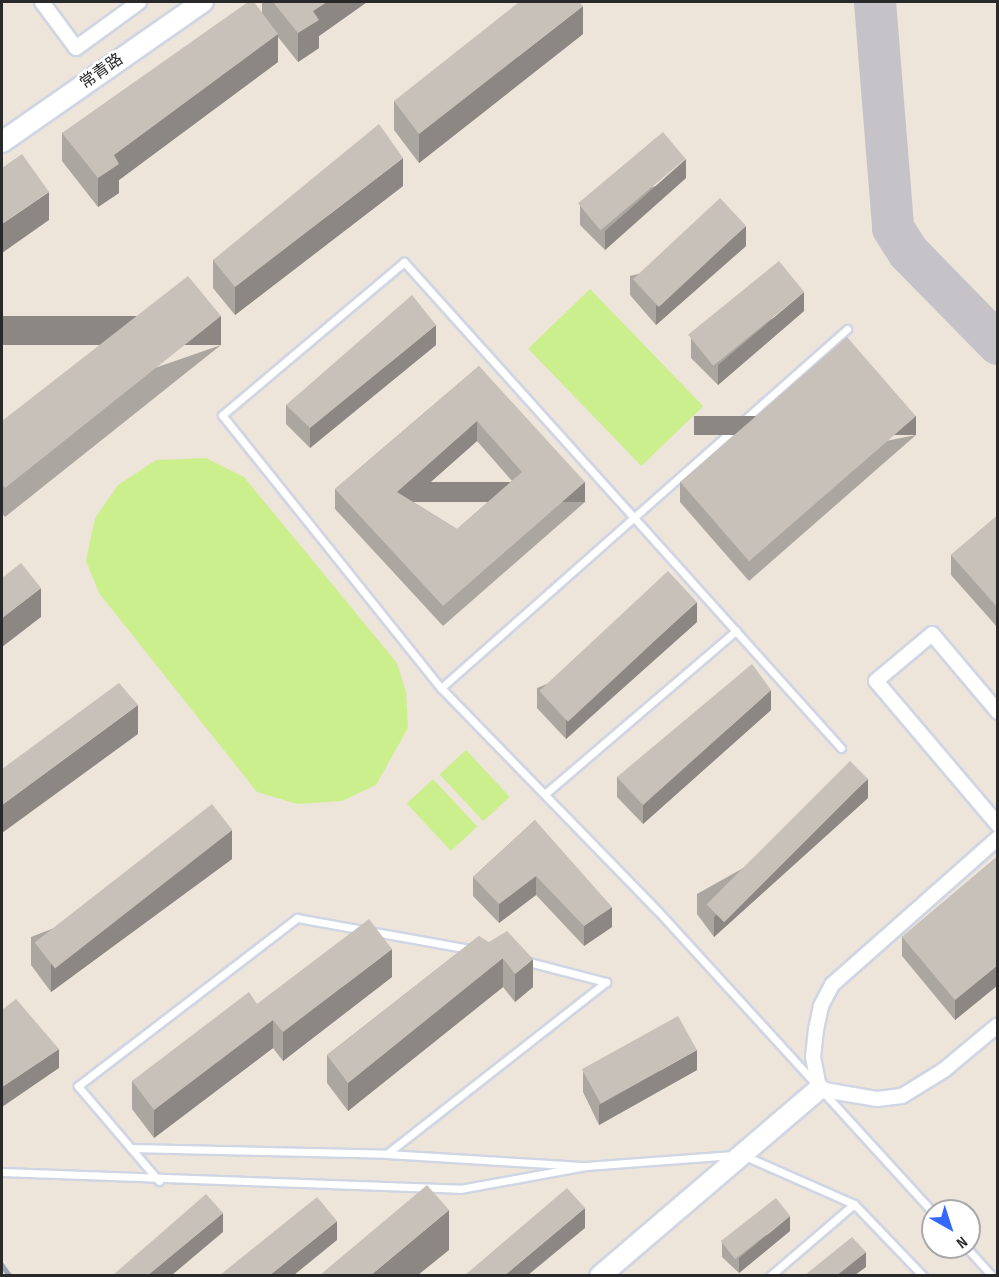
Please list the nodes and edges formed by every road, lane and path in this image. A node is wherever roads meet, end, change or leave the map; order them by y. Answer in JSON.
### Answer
{"nodes":[{"id":1,"x":42,"y":2,"type":"edge"},
{"id":2,"x":140,"y":2,"type":"edge"},
{"id":3,"x":203,"y":2,"type":"edge"},
{"id":4,"x":2,"y":142,"type":"edge"},
{"id":5,"x":848,"y":328,"type":"dead end"},
{"id":6,"x":634,"y":518,"type":"junction"},
{"id":7,"x":736,"y":631,"type":"junction"},
{"id":8,"x":441,"y":688,"type":"junction"},
{"id":9,"x":998,"y":712,"type":"edge"},
{"id":10,"x":841,"y":748,"type":"dead end"},
{"id":11,"x":546,"y":793,"type":"junction"},
{"id":12,"x":998,"y":825,"type":"edge"},
{"id":13,"x":998,"y":838,"type":"edge"},
{"id":14,"x":483,"y":952,"type":"edge"},
{"id":15,"x":517,"y":959,"type":"edge"},
{"id":16,"x":998,"y":1025,"type":"edge"},
{"id":17,"x":819,"y":1089,"type":"junction"},
{"id":18,"x":131,"y":1148,"type":"junction"},
{"id":19,"x":387,"y":1154,"type":"junction"},
{"id":20,"x":743,"y":1155,"type":"junction"},
{"id":21,"x":586,"y":1166,"type":"junction"},
{"id":22,"x":2,"y":1172,"type":"edge"},
{"id":23,"x":159,"y":1181,"type":"junction"},
{"id":24,"x":921,"y":1199,"type":"edge"},
{"id":25,"x":854,"y":1204,"type":"junction"},
{"id":26,"x":978,"y":1259,"type":"edge"},
{"id":27,"x":600,"y":1275,"type":"edge"},
{"id":28,"x":770,"y":1275,"type":"edge"},
{"id":29,"x":923,"y":1275,"type":"edge"},
{"id":30,"x":993,"y":1275,"type":"edge"}],
"edges":[{"from":1,"to":2,"type":"street"},
{"from":3,"to":4,"type":"street","name":"常青路"},
{"from":5,"to":6,"type":"lane"},
{"from":6,"to":7,"type":"lane"},
{"from":6,"to":8,"type":"lane"},
{"from":6,"to":8,"type":"lane"},
{"from":7,"to":10,"type":"lane"},
{"from":7,"to":11,"type":"lane"},
{"from":8,"to":11,"type":"lane"},
{"from":9,"to":12,"type":"street"},
{"from":11,"to":17,"type":"lane"},
{"from":13,"to":17,"type":"street"},
{"from":14,"to":18,"type":"lane"},
{"from":15,"to":19,"type":"lane"},
{"from":16,"to":17,"type":"street"},
{"from":17,"to":20,"type":"street"},
{"from":17,"to":24,"type":"lane"},
{"from":18,"to":19,"type":"lane"},
{"from":18,"to":23,"type":"lane"},
{"from":19,"to":21,"type":"lane"},
{"from":20,"to":21,"type":"lane"},
{"from":20,"to":25,"type":"lane"},
{"from":20,"to":27,"type":"street"},
{"from":21,"to":23,"type":"lane"},
{"from":22,"to":23,"type":"lane"},
{"from":25,"to":28,"type":"lane"},
{"from":25,"to":29,"type":"lane"},
{"from":26,"to":30,"type":"lane"}]}
